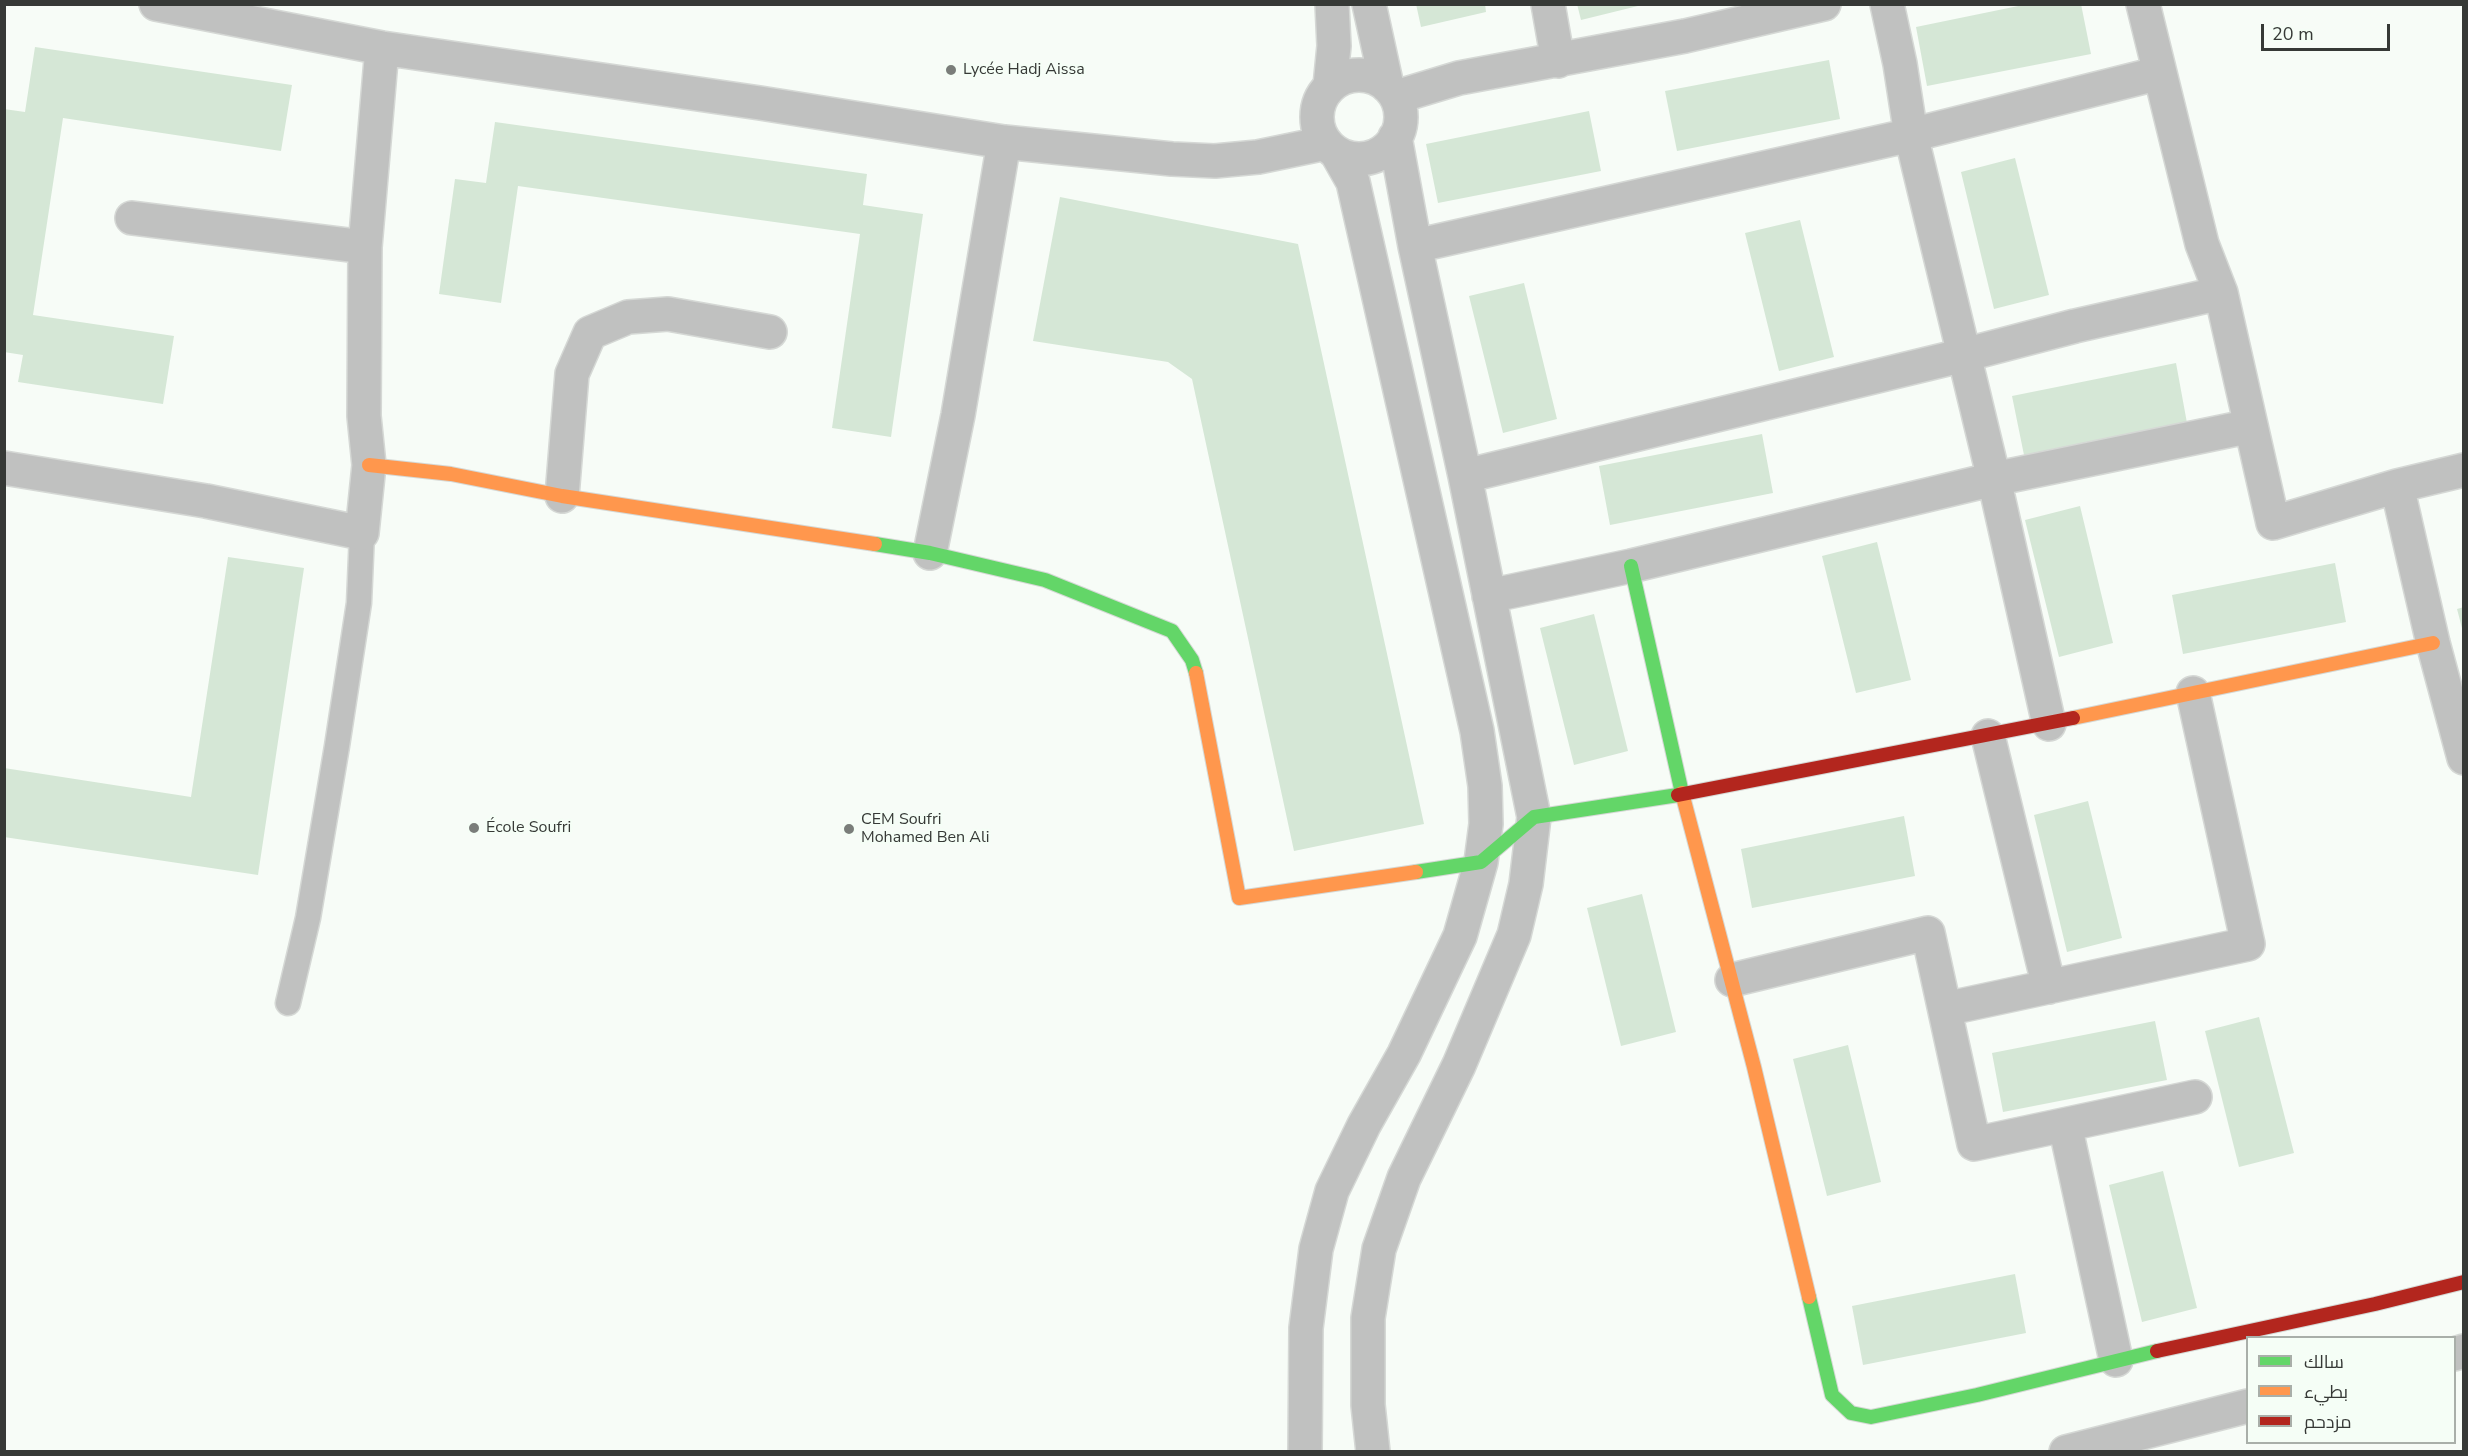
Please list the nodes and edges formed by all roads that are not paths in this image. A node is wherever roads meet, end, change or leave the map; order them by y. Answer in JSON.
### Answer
{"nodes":[{"id":1,"x":156,"y":4,"type":"edge"},
{"id":2,"x":1332,"y":4,"type":"edge"},
{"id":3,"x":1369,"y":4,"type":"edge"},
{"id":4,"x":1548,"y":4,"type":"edge"},
{"id":5,"x":1824,"y":4,"type":"edge"},
{"id":6,"x":1887,"y":4,"type":"edge"},
{"id":7,"x":2143,"y":4,"type":"edge"},
{"id":8,"x":382,"y":48,"type":"junction"},
{"id":9,"x":1558,"y":61,"type":"junction"},
{"id":10,"x":2160,"y":73,"type":"junction"},
{"id":11,"x":1330,"y":87,"type":"junction"},
{"id":12,"x":1391,"y":91,"type":"junction"},
{"id":13,"x":1911,"y":135,"type":"junction"},
{"id":14,"x":1395,"y":136,"type":"junction"},
{"id":15,"x":1004,"y":142,"type":"junction"},
{"id":16,"x":1331,"y":148,"type":"junction"},
{"id":17,"x":132,"y":218,"type":"dead end"},
{"id":18,"x":1415,"y":246,"type":"junction"},
{"id":19,"x":365,"y":247,"type":"junction"},
{"id":20,"x":2221,"y":293,"type":"junction"},
{"id":21,"x":770,"y":332,"type":"dead end"},
{"id":22,"x":1964,"y":355,"type":"junction"},
{"id":23,"x":2252,"y":426,"type":"junction"},
{"id":24,"x":369,"y":465,"type":"junction"},
{"id":25,"x":4,"y":468,"type":"edge"},
{"id":26,"x":2463,"y":470,"type":"edge"},
{"id":27,"x":1465,"y":476,"type":"junction"},
{"id":28,"x":1994,"y":479,"type":"junction"},
{"id":29,"x":2397,"y":486,"type":"junction"},
{"id":30,"x":562,"y":496,"type":"junction"},
{"id":31,"x":362,"y":533,"type":"junction"},
{"id":32,"x":930,"y":553,"type":"junction"},
{"id":33,"x":1631,"y":566,"type":"junction"},
{"id":34,"x":1489,"y":596,"type":"junction"},
{"id":35,"x":2433,"y":643,"type":"junction"},
{"id":36,"x":2193,"y":693,"type":"junction"},
{"id":37,"x":2049,"y":724,"type":"junction"},
{"id":38,"x":1988,"y":736,"type":"junction"},
{"id":39,"x":2463,"y":758,"type":"edge"},
{"id":40,"x":1682,"y":794,"type":"junction"},
{"id":41,"x":1534,"y":817,"type":"junction"},
{"id":42,"x":1481,"y":862,"type":"junction"},
{"id":43,"x":1732,"y":980,"type":"junction"},
{"id":44,"x":2049,"y":987,"type":"junction"},
{"id":45,"x":288,"y":1003,"type":"dead end"},
{"id":46,"x":1945,"y":1009,"type":"junction"},
{"id":47,"x":2195,"y":1096,"type":"dead end"},
{"id":48,"x":2065,"y":1125,"type":"junction"},
{"id":49,"x":2463,"y":1282,"type":"edge"},
{"id":50,"x":2116,"y":1360,"type":"junction"},
{"id":51,"x":2246,"y":1406,"type":"edge"},
{"id":52,"x":1305,"y":1452,"type":"edge"},
{"id":53,"x":1372,"y":1452,"type":"edge"},
{"id":54,"x":2066,"y":1452,"type":"edge"}],
"edges":[{"from":1,"to":8,"type":"street"},
{"from":2,"to":11,"type":"street"},
{"from":3,"to":12,"type":"street"},
{"from":4,"to":9,"type":"street"},
{"from":5,"to":9,"type":"street"},
{"from":6,"to":13,"type":"street"},
{"from":7,"to":10,"type":"street"},
{"from":8,"to":15,"type":"street"},
{"from":8,"to":19,"type":"street"},
{"from":9,"to":12,"type":"street"},
{"from":10,"to":13,"type":"street"},
{"from":10,"to":20,"type":"street"},
{"from":11,"to":12,"type":"street"},
{"from":11,"to":16,"type":"street"},
{"from":12,"to":14,"type":"street"},
{"from":13,"to":18,"type":"street"},
{"from":13,"to":22,"type":"street"},
{"from":14,"to":16,"type":"street"},
{"from":14,"to":18,"type":"street"},
{"from":15,"to":16,"type":"street"},
{"from":15,"to":32,"type":"street"},
{"from":16,"to":42,"type":"street"},
{"from":17,"to":19,"type":"street"},
{"from":18,"to":27,"type":"street"},
{"from":19,"to":24,"type":"street"},
{"from":20,"to":22,"type":"street"},
{"from":20,"to":23,"type":"street"},
{"from":21,"to":30,"type":"street"},
{"from":22,"to":27,"type":"street"},
{"from":22,"to":28,"type":"street"},
{"from":23,"to":28,"type":"street"},
{"from":23,"to":29,"type":"street"},
{"from":24,"to":30,"type":"street"},
{"from":24,"to":31,"type":"street"},
{"from":25,"to":31,"type":"street"},
{"from":26,"to":29,"type":"street"},
{"from":27,"to":34,"type":"street"},
{"from":28,"to":33,"type":"street"},
{"from":28,"to":37,"type":"street"},
{"from":29,"to":35,"type":"street"},
{"from":30,"to":32,"type":"street"},
{"from":31,"to":45,"type":"lane"},
{"from":32,"to":42,"type":"street"},
{"from":33,"to":34,"type":"street"},
{"from":33,"to":40,"type":"street"},
{"from":34,"to":41,"type":"street"},
{"from":35,"to":36,"type":"street"},
{"from":35,"to":39,"type":"street"},
{"from":36,"to":37,"type":"street"},
{"from":36,"to":44,"type":"street"},
{"from":37,"to":38,"type":"street"},
{"from":38,"to":40,"type":"street"},
{"from":38,"to":44,"type":"street"},
{"from":40,"to":41,"type":"street"},
{"from":40,"to":43,"type":"street"},
{"from":41,"to":42,"type":"street"},
{"from":41,"to":53,"type":"street"},
{"from":42,"to":52,"type":"street"},
{"from":43,"to":46,"type":"street"},
{"from":43,"to":50,"type":"street"},
{"from":44,"to":46,"type":"street"},
{"from":46,"to":48,"type":"street"},
{"from":47,"to":48,"type":"street"},
{"from":48,"to":50,"type":"street"},
{"from":49,"to":50,"type":"street"},
{"from":51,"to":54,"type":"street"}]}
